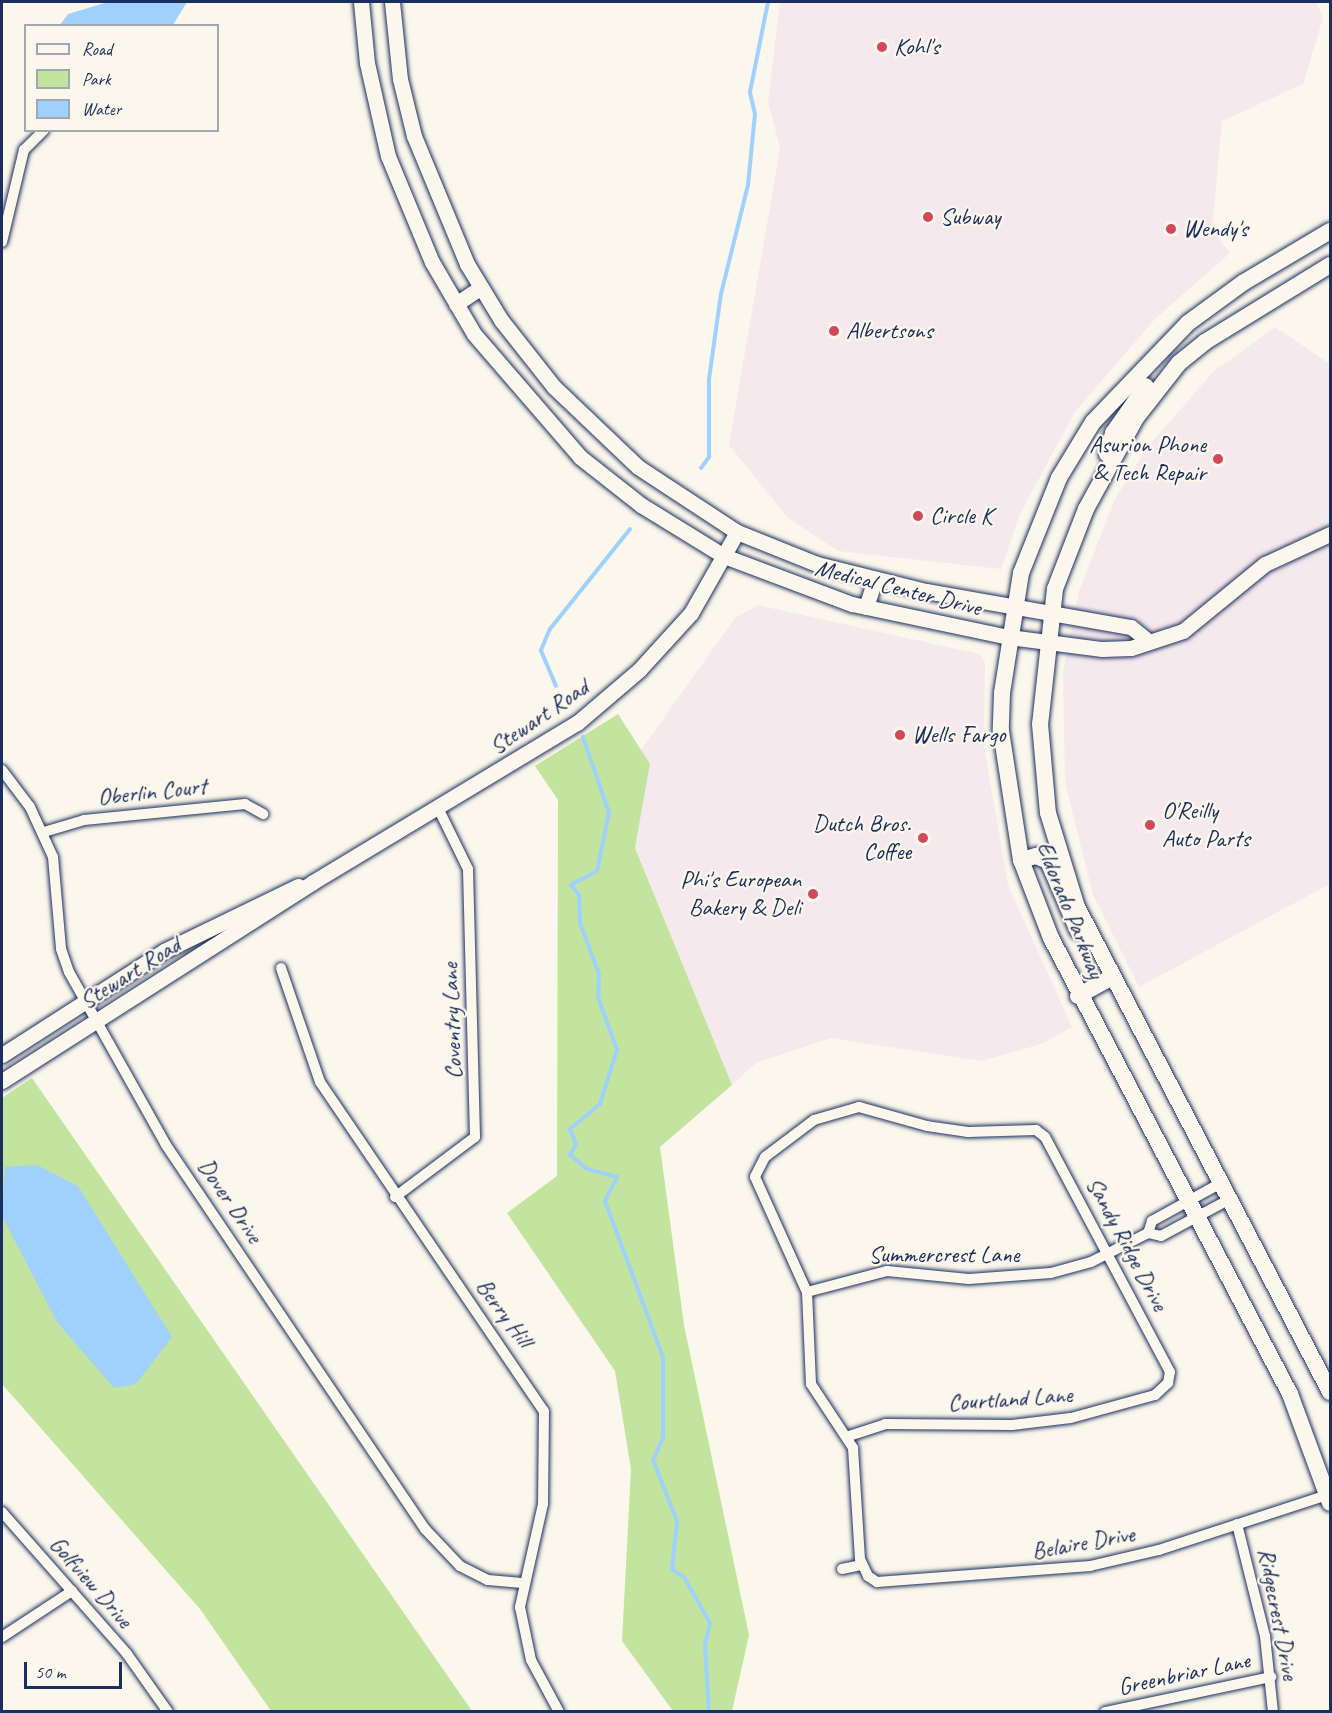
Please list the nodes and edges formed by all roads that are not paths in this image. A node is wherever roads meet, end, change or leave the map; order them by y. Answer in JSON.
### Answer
{"nodes":[{"id":1,"x":361,"y":2,"type":"edge"},
{"id":2,"x":392,"y":2,"type":"edge"},
{"id":3,"x":42,"y":132,"type":"edge"},
{"id":4,"x":1330,"y":231,"type":"edge"},
{"id":5,"x":2,"y":242,"type":"edge"},
{"id":6,"x":1280,"y":259,"type":"junction"},
{"id":7,"x":1330,"y":265,"type":"edge"},
{"id":8,"x":481,"y":287,"type":"junction"},
{"id":9,"x":456,"y":304,"type":"junction"},
{"id":10,"x":1188,"y":323,"type":"junction"},
{"id":11,"x":1205,"y":342,"type":"junction"},
{"id":12,"x":1100,"y":480,"type":"junction"},
{"id":13,"x":737,"y":532,"type":"junction"},
{"id":14,"x":1330,"y":534,"type":"edge"},
{"id":15,"x":724,"y":556,"type":"junction"},
{"id":16,"x":875,"y":579,"type":"junction"},
{"id":17,"x":1015,"y":606,"type":"junction"},
{"id":18,"x":866,"y":607,"type":"junction"},
{"id":19,"x":1050,"y":615,"type":"junction"},
{"id":20,"x":1009,"y":637,"type":"junction"},
{"id":21,"x":1146,"y":639,"type":"junction"},
{"id":22,"x":1046,"y":641,"type":"junction"},
{"id":23,"x":2,"y":770,"type":"edge"},
{"id":24,"x":439,"y":810,"type":"junction"},
{"id":25,"x":262,"y":814,"type":"dead end"},
{"id":26,"x":44,"y":832,"type":"junction"},
{"id":27,"x":1021,"y":860,"type":"junction"},
{"id":28,"x":313,"y":882,"type":"junction"},
{"id":29,"x":1100,"y":957,"type":"junction"},
{"id":30,"x":281,"y":968,"type":"dead end"},
{"id":31,"x":1112,"y":978,"type":"junction"},
{"id":32,"x":1078,"y":996,"type":"junction"},
{"id":33,"x":86,"y":1002,"type":"junction"},
{"id":34,"x":98,"y":1020,"type":"junction"},
{"id":35,"x":2,"y":1055,"type":"edge"},
{"id":36,"x":2,"y":1081,"type":"edge"},
{"id":37,"x":1221,"y":1183,"type":"junction"},
{"id":38,"x":395,"y":1197,"type":"junction"},
{"id":39,"x":1230,"y":1199,"type":"junction"},
{"id":40,"x":1189,"y":1201,"type":"junction"},
{"id":41,"x":1197,"y":1217,"type":"junction"},
{"id":42,"x":1148,"y":1233,"type":"junction"},
{"id":43,"x":1111,"y":1253,"type":"junction"},
{"id":44,"x":807,"y":1292,"type":"junction"},
{"id":45,"x":1168,"y":1383,"type":"joint"},
{"id":46,"x":1330,"y":1392,"type":"edge"},
{"id":47,"x":849,"y":1436,"type":"junction"},
{"id":48,"x":1330,"y":1497,"type":"edge"},
{"id":49,"x":2,"y":1512,"type":"edge"},
{"id":50,"x":1237,"y":1524,"type":"junction"},
{"id":51,"x":861,"y":1565,"type":"junction"},
{"id":52,"x":842,"y":1569,"type":"dead end"},
{"id":53,"x":525,"y":1583,"type":"junction"},
{"id":54,"x":72,"y":1591,"type":"junction"},
{"id":55,"x":2,"y":1637,"type":"edge"},
{"id":56,"x":1270,"y":1677,"type":"junction"},
{"id":57,"x":1122,"y":1711,"type":"edge"},
{"id":58,"x":168,"y":1712,"type":"edge"},
{"id":59,"x":558,"y":1712,"type":"edge"},
{"id":60,"x":1106,"y":1712,"type":"edge"},
{"id":61,"x":1273,"y":1712,"type":"edge"}],
"edges":[{"from":1,"to":9,"type":"street","name":"Medical Center Drive"},
{"from":2,"to":8,"type":"street","name":"Medical Center Drive"},
{"from":3,"to":5,"type":"street"},
{"from":4,"to":6,"type":"main road","name":"Eldorado Parkway"},
{"from":6,"to":10,"type":"main road","name":"Eldorado Parkway"},
{"from":6,"to":11,"type":"main road"},
{"from":7,"to":11,"type":"main road","name":"Eldorado Parkway"},
{"from":8,"to":9,"type":"street"},
{"from":8,"to":13,"type":"street","name":"Medical Center Drive"},
{"from":9,"to":15,"type":"street","name":"Medical Center Drive"},
{"from":10,"to":12,"type":"main road"},
{"from":10,"to":17,"type":"main road","name":"Eldorado Parkway"},
{"from":11,"to":12,"type":"main road","name":"Eldorado Parkway"},
{"from":12,"to":19,"type":"main road","name":"Eldorado Parkway"},
{"from":13,"to":15,"type":"street","name":"Stewart Road"},
{"from":13,"to":16,"type":"street","name":"Medical Center Drive"},
{"from":14,"to":21,"type":"street","name":"Medical Center Drive"},
{"from":15,"to":18,"type":"street","name":"Medical Center Drive"},
{"from":15,"to":24,"type":"street","name":"Stewart Road"},
{"from":16,"to":17,"type":"street","name":"Medical Center Drive"},
{"from":16,"to":18,"type":"street"},
{"from":17,"to":19,"type":"street","name":"Medical Center Drive"},
{"from":17,"to":20,"type":"main road","name":"Eldorado Parkway"},
{"from":18,"to":20,"type":"street","name":"Medical Center Drive"},
{"from":19,"to":21,"type":"street","name":"Medical Center Drive"},
{"from":19,"to":22,"type":"main road","name":"Eldorado Parkway"},
{"from":20,"to":22,"type":"street","name":"Medical Center Drive"},
{"from":20,"to":27,"type":"main road","name":"Eldorado Parkway"},
{"from":21,"to":22,"type":"street","name":"Medical Center Drive"},
{"from":22,"to":29,"type":"main road","name":"Eldorado Parkway"},
{"from":23,"to":26,"type":"street","name":"Dover Drive"},
{"from":24,"to":28,"type":"street","name":"Stewart Road"},
{"from":24,"to":38,"type":"street","name":"Coventry Lane"},
{"from":25,"to":26,"type":"street","name":"Oberlin Court"},
{"from":26,"to":33,"type":"street","name":"Dover Drive"},
{"from":27,"to":29,"type":"main road"},
{"from":27,"to":32,"type":"main road","name":"Eldorado Parkway"},
{"from":28,"to":33,"type":"street","name":"Stewart Road"},
{"from":28,"to":34,"type":"street","name":"Stewart Road"},
{"from":29,"to":31,"type":"main road","name":"Eldorado Parkway"},
{"from":30,"to":38,"type":"street","name":"Berry Hill"},
{"from":31,"to":32,"type":"main road"},
{"from":31,"to":37,"type":"main road","name":"Eldorado Parkway"},
{"from":32,"to":40,"type":"main road","name":"Eldorado Parkway"},
{"from":33,"to":34,"type":"street","name":"Dover Drive"},
{"from":33,"to":35,"type":"street","name":"Stewart Road"},
{"from":34,"to":36,"type":"street","name":"Stewart Road"},
{"from":34,"to":53,"type":"street","name":"Dover Drive"},
{"from":37,"to":39,"type":"main road","name":"Eldorado Parkway"},
{"from":37,"to":40,"type":"street","name":"Summercrest Lane"},
{"from":38,"to":53,"type":"street","name":"Berry Hill"},
{"from":39,"to":41,"type":"street","name":"Summercrest Lane"},
{"from":39,"to":46,"type":"main road","name":"Eldorado Parkway"},
{"from":40,"to":41,"type":"main road","name":"Eldorado Parkway"},
{"from":40,"to":42,"type":"street","name":"Summercrest Lane"},
{"from":41,"to":42,"type":"street","name":"Summercrest Lane"},
{"from":41,"to":48,"type":"main road","name":"Eldorado Parkway"},
{"from":42,"to":43,"type":"street","name":"Summercrest Lane"},
{"from":43,"to":44,"type":"street","name":"Summercrest Lane"},
{"from":43,"to":44,"type":"street","name":"Sandy Ridge Drive"},
{"from":43,"to":45,"type":"street","name":"Sandy Ridge Drive"},
{"from":44,"to":47,"type":"street"},
{"from":45,"to":47,"type":"street","name":"Courtland Lane"},
{"from":47,"to":51,"type":"street"},
{"from":48,"to":50,"type":"street","name":"Belaire Drive"},
{"from":49,"to":54,"type":"street","name":"Golfview Drive"},
{"from":50,"to":51,"type":"street","name":"Belaire Drive"},
{"from":50,"to":56,"type":"street","name":"Ridgecrest Drive"},
{"from":51,"to":52,"type":"street"},
{"from":53,"to":59,"type":"street","name":"Berry Hill"},
{"from":54,"to":55,"type":"street"},
{"from":54,"to":58,"type":"street","name":"Golfview Drive"},
{"from":56,"to":57,"type":"street","name":"Greenbriar Lane"},
{"from":56,"to":61,"type":"street","name":"Ridgecrest Drive"},
{"from":57,"to":60,"type":"street","name":"Greenbriar Lane"}]}
